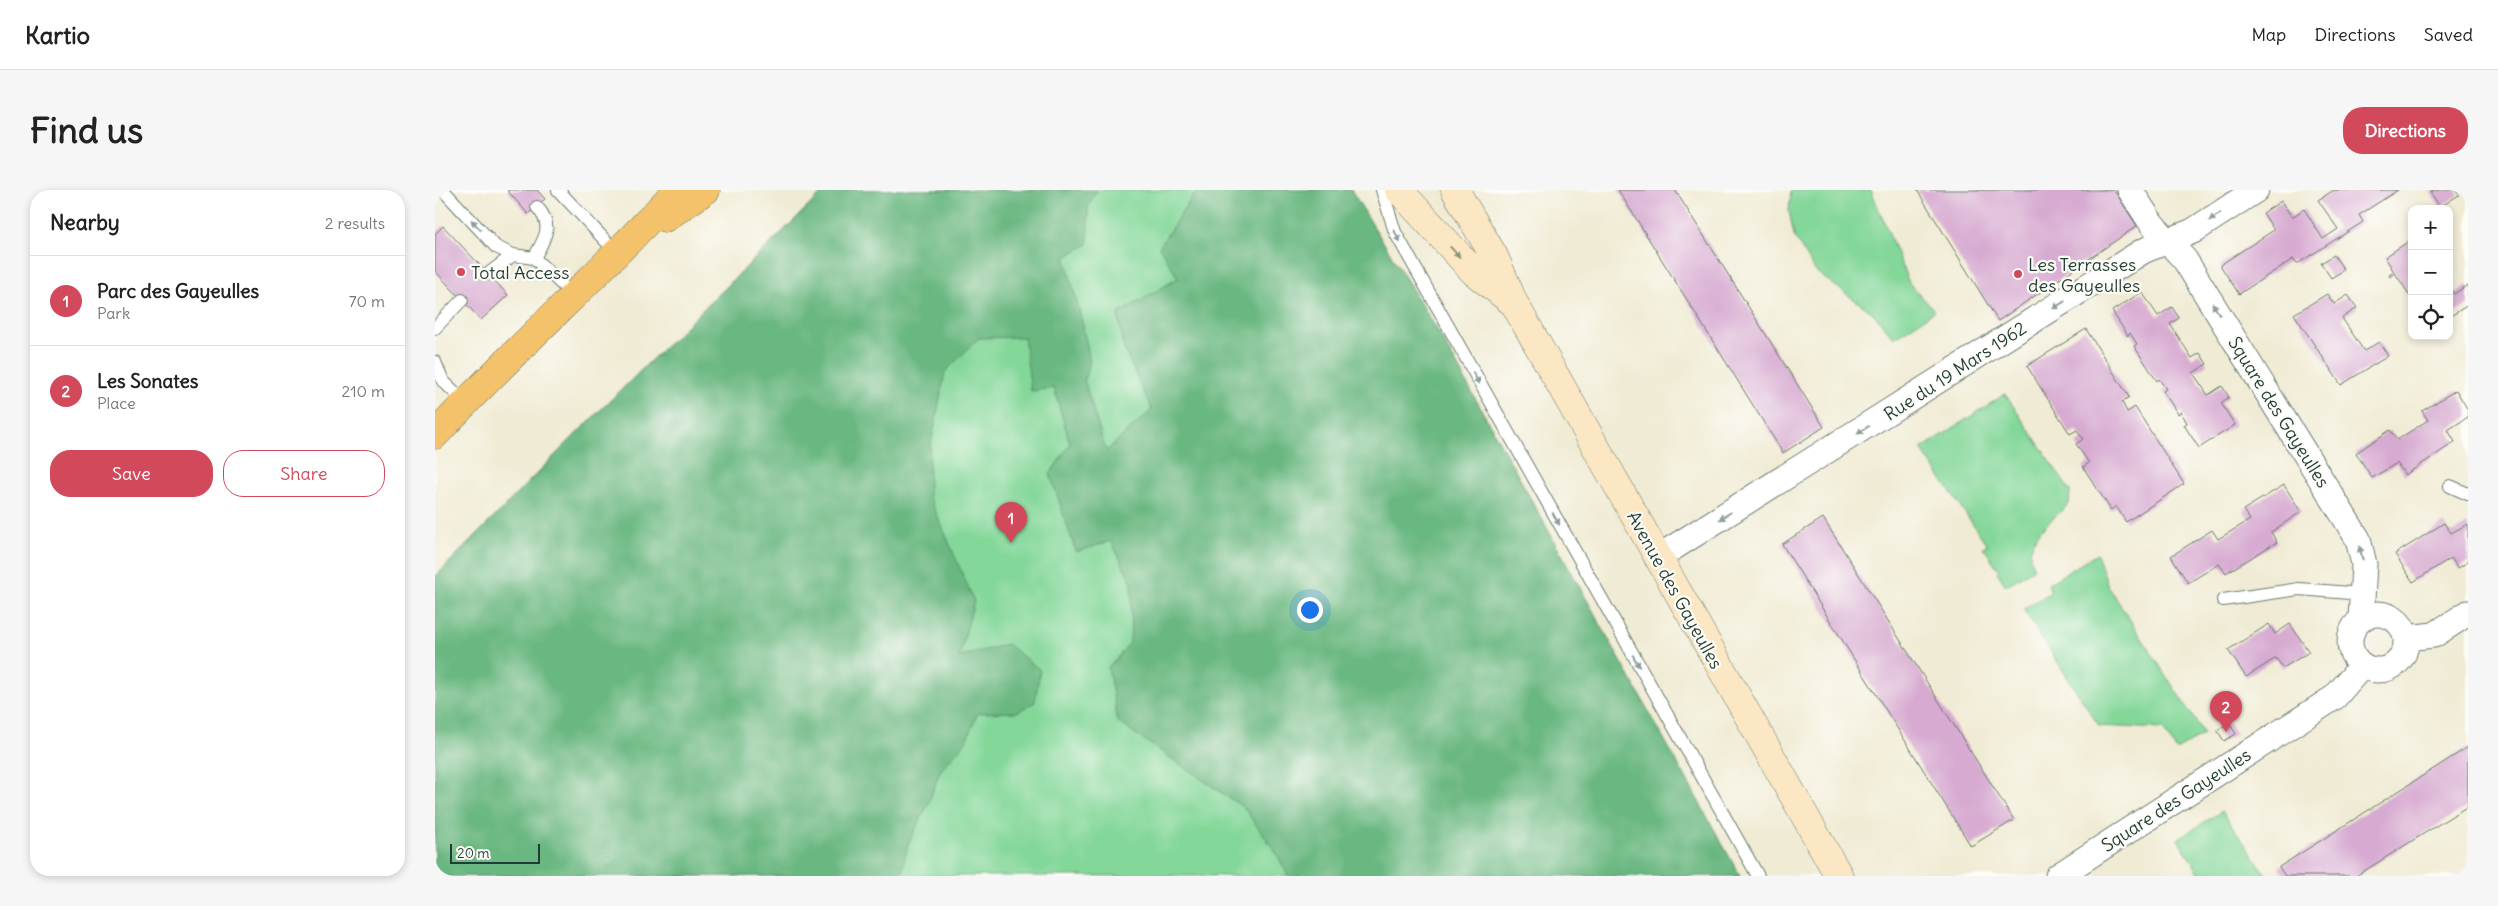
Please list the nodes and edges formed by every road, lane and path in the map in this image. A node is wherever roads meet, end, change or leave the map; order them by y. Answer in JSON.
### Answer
{"nodes":[{"id":1,"x":443,"y":190,"type":"edge"},
{"id":2,"x":558,"y":190,"type":"edge"},
{"id":3,"x":677,"y":190,"type":"edge"},
{"id":4,"x":706,"y":190,"type":"edge"},
{"id":5,"x":1455,"y":190,"type":"edge"},
{"id":6,"x":2130,"y":190,"type":"edge"},
{"id":7,"x":2256,"y":190,"type":"edge"},
{"id":8,"x":1398,"y":191,"type":"edge"},
{"id":9,"x":537,"y":207,"type":"dead end"},
{"id":10,"x":2167,"y":241,"type":"junction"},
{"id":11,"x":623,"y":249,"type":"junction"},
{"id":12,"x":513,"y":256,"type":"junction"},
{"id":13,"x":535,"y":258,"type":"junction"},
{"id":14,"x":488,"y":274,"type":"dead end"},
{"id":15,"x":574,"y":296,"type":"junction"},
{"id":16,"x":462,"y":300,"type":"dead end"},
{"id":17,"x":1513,"y":303,"type":"junction"},
{"id":18,"x":435,"y":328,"type":"edge"},
{"id":19,"x":435,"y":362,"type":"edge"},
{"id":20,"x":465,"y":402,"type":"junction"},
{"id":21,"x":435,"y":435,"type":"edge"},
{"id":22,"x":2450,"y":486,"type":"dead end"},
{"id":23,"x":2468,"y":494,"type":"edge"},
{"id":24,"x":1657,"y":558,"type":"junction"},
{"id":25,"x":2363,"y":594,"type":"junction"},
{"id":26,"x":2223,"y":600,"type":"dead end"},
{"id":27,"x":2468,"y":613,"type":"edge"},
{"id":28,"x":2361,"y":619,"type":"junction"},
{"id":29,"x":2406,"y":638,"type":"junction"},
{"id":30,"x":2362,"y":666,"type":"junction"},
{"id":31,"x":1758,"y":876,"type":"edge"},
{"id":32,"x":1839,"y":876,"type":"edge"},
{"id":33,"x":2058,"y":876,"type":"edge"}],
"edges":[{"from":12,"to":1,"type":"lane","one_way":true},
{"from":2,"to":11,"type":"lane"},
{"from":3,"to":11,"type":"main road"},
{"from":4,"to":11,"type":"main road"},
{"from":5,"to":17,"type":"street","name":"Avenue des Gayeulles"},
{"from":6,"to":10,"type":"street","name":"Square des Gayeulles"},
{"from":7,"to":10,"type":"street","name":"Rue du 19 Mars 1962","one_way":true},
{"from":8,"to":17,"type":"street","name":"Avenue des Gayeulles","one_way":true},
{"from":8,"to":31,"type":"lane","one_way":true},
{"from":9,"to":13,"type":"lane"},
{"from":10,"to":24,"type":"street","name":"Rue du 19 Mars 1962","one_way":true},
{"from":25,"to":10,"type":"street","name":"Square des Gayeulles","one_way":true},
{"from":11,"to":15,"type":"main road"},
{"from":12,"to":13,"type":"lane"},
{"from":12,"to":14,"type":"lane"},
{"from":13,"to":15,"type":"lane"},
{"from":15,"to":20,"type":"main road"},
{"from":16,"to":18,"type":"lane"},
{"from":17,"to":24,"type":"street","name":"Avenue des Gayeulles"},
{"from":19,"to":20,"type":"lane"},
{"from":20,"to":21,"type":"main road"},
{"from":22,"to":23,"type":"lane"},
{"from":24,"to":32,"type":"street","name":"Avenue des Gayeulles"},
{"from":25,"to":26,"type":"lane"},
{"from":25,"to":28,"type":"street","name":"Square des Gayeulles"},
{"from":27,"to":29,"type":"street"},
{"from":28,"to":29,"type":"street"},
{"from":28,"to":30,"type":"street"},
{"from":29,"to":30,"type":"street"},
{"from":30,"to":33,"type":"street","name":"Square des Gayeulles"}]}
